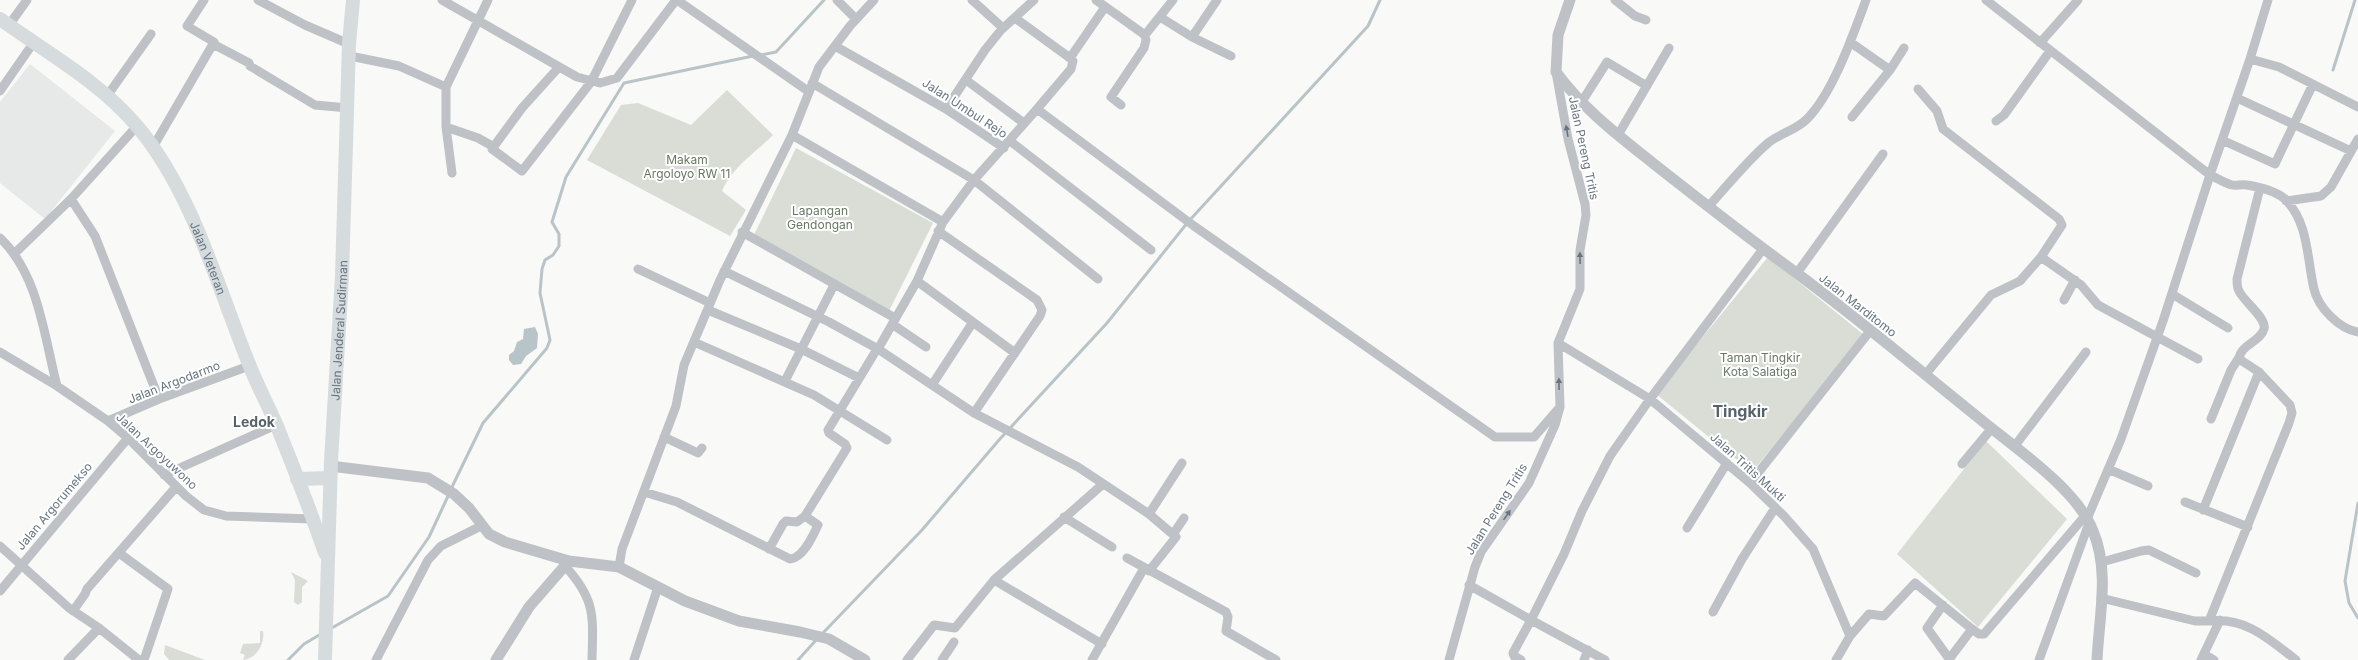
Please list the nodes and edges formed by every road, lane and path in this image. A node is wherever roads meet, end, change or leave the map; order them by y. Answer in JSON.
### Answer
{"nodes":[{"id":1,"x":27,"y":0,"type":"edge"},
{"id":2,"x":204,"y":0,"type":"edge"},
{"id":3,"x":258,"y":0,"type":"edge"},
{"id":4,"x":353,"y":0,"type":"edge"},
{"id":5,"x":442,"y":0,"type":"edge"},
{"id":6,"x":488,"y":0,"type":"edge"},
{"id":7,"x":632,"y":0,"type":"edge"},
{"id":8,"x":676,"y":0,"type":"edge"},
{"id":9,"x":837,"y":0,"type":"edge"},
{"id":10,"x":874,"y":0,"type":"edge"},
{"id":11,"x":972,"y":0,"type":"edge"},
{"id":12,"x":1034,"y":0,"type":"edge"},
{"id":13,"x":1096,"y":0,"type":"edge"},
{"id":14,"x":1173,"y":0,"type":"edge"},
{"id":15,"x":1217,"y":0,"type":"edge"},
{"id":16,"x":1570,"y":0,"type":"edge"},
{"id":17,"x":1615,"y":0,"type":"edge"},
{"id":18,"x":1866,"y":0,"type":"edge"},
{"id":19,"x":1986,"y":0,"type":"edge"},
{"id":20,"x":2078,"y":0,"type":"edge"},
{"id":21,"x":2268,"y":0,"type":"edge"},
{"id":22,"x":454,"y":3,"type":"edge"},
{"id":23,"x":1105,"y":7,"type":"junction"},
{"id":24,"x":1160,"y":17,"type":"junction"},
{"id":25,"x":1015,"y":18,"type":"junction"},
{"id":26,"x":856,"y":19,"type":"junction"},
{"id":27,"x":477,"y":20,"type":"junction"},
{"id":28,"x":1646,"y":20,"type":"dead end"},
{"id":29,"x":5,"y":22,"type":"edge"},
{"id":30,"x":1004,"y":28,"type":"junction"},
{"id":31,"x":151,"y":34,"type":"dead end"},
{"id":32,"x":1145,"y":35,"type":"junction"},
{"id":33,"x":1192,"y":37,"type":"junction"},
{"id":34,"x":34,"y":42,"type":"junction"},
{"id":35,"x":1850,"y":42,"type":"junction"},
{"id":36,"x":2040,"y":43,"type":"junction"},
{"id":37,"x":213,"y":44,"type":"junction"},
{"id":38,"x":835,"y":46,"type":"junction"},
{"id":39,"x":1669,"y":48,"type":"dead end"},
{"id":40,"x":1904,"y":48,"type":"dead end"},
{"id":41,"x":350,"y":50,"type":"junction"},
{"id":42,"x":2050,"y":51,"type":"junction"},
{"id":43,"x":1231,"y":56,"type":"dead end"},
{"id":44,"x":1070,"y":58,"type":"junction"},
{"id":45,"x":2250,"y":59,"type":"junction"},
{"id":46,"x":559,"y":67,"type":"junction"},
{"id":47,"x":1890,"y":70,"type":"junction"},
{"id":48,"x":1556,"y":72,"type":"junction"},
{"id":49,"x":966,"y":80,"type":"junction"},
{"id":50,"x":591,"y":82,"type":"junction"},
{"id":51,"x":2313,"y":84,"type":"junction"},
{"id":52,"x":1647,"y":86,"type":"junction"},
{"id":53,"x":446,"y":87,"type":"junction"},
{"id":54,"x":810,"y":87,"type":"junction"},
{"id":55,"x":1918,"y":89,"type":"dead end"},
{"id":56,"x":0,"y":92,"type":"edge"},
{"id":57,"x":107,"y":96,"type":"junction"},
{"id":58,"x":2237,"y":98,"type":"junction"},
{"id":59,"x":1581,"y":103,"type":"junction"},
{"id":60,"x":1121,"y":105,"type":"dead end"},
{"id":61,"x":2358,"y":106,"type":"edge"},
{"id":62,"x":348,"y":108,"type":"junction"},
{"id":63,"x":946,"y":109,"type":"junction"},
{"id":64,"x":1037,"y":109,"type":"junction"},
{"id":65,"x":1852,"y":117,"type":"dead end"},
{"id":66,"x":1996,"y":121,"type":"dead end"},
{"id":67,"x":1024,"y":124,"type":"junction"},
{"id":68,"x":2294,"y":124,"type":"junction"},
{"id":69,"x":137,"y":126,"type":"junction"},
{"id":70,"x":446,"y":127,"type":"junction"},
{"id":71,"x":792,"y":135,"type":"junction"},
{"id":72,"x":1618,"y":136,"type":"junction"},
{"id":73,"x":2358,"y":139,"type":"edge"},
{"id":74,"x":2222,"y":140,"type":"junction"},
{"id":75,"x":1010,"y":141,"type":"junction"},
{"id":76,"x":153,"y":147,"type":"junction"},
{"id":77,"x":494,"y":147,"type":"junction"},
{"id":78,"x":1004,"y":148,"type":"junction"},
{"id":79,"x":2351,"y":151,"type":"junction"},
{"id":80,"x":1883,"y":154,"type":"dead end"},
{"id":81,"x":452,"y":173,"type":"dead end"},
{"id":82,"x":2210,"y":175,"type":"junction"},
{"id":83,"x":974,"y":180,"type":"junction"},
{"id":84,"x":2260,"y":188,"type":"junction"},
{"id":85,"x":71,"y":199,"type":"junction"},
{"id":86,"x":2286,"y":201,"type":"junction"},
{"id":87,"x":1708,"y":207,"type":"junction"},
{"id":88,"x":943,"y":222,"type":"junction"},
{"id":89,"x":938,"y":231,"type":"junction"},
{"id":90,"x":742,"y":232,"type":"junction"},
{"id":91,"x":0,"y":238,"type":"edge"},
{"id":92,"x":1763,"y":249,"type":"junction"},
{"id":93,"x":1151,"y":250,"type":"dead end"},
{"id":94,"x":14,"y":254,"type":"junction"},
{"id":95,"x":2041,"y":257,"type":"junction"},
{"id":96,"x":638,"y":270,"type":"dead end"},
{"id":97,"x":724,"y":271,"type":"junction"},
{"id":98,"x":1796,"y":272,"type":"junction"},
{"id":99,"x":1098,"y":278,"type":"dead end"},
{"id":100,"x":2075,"y":280,"type":"junction"},
{"id":101,"x":917,"y":281,"type":"junction"},
{"id":102,"x":834,"y":285,"type":"junction"},
{"id":103,"x":2172,"y":294,"type":"junction"},
{"id":104,"x":2064,"y":300,"type":"dead end"},
{"id":105,"x":709,"y":306,"type":"junction"},
{"id":106,"x":818,"y":317,"type":"junction"},
{"id":107,"x":894,"y":321,"type":"junction"},
{"id":108,"x":973,"y":322,"type":"junction"},
{"id":109,"x":2228,"y":328,"type":"dead end"},
{"id":110,"x":1870,"y":331,"type":"junction"},
{"id":111,"x":2358,"y":332,"type":"edge"},
{"id":112,"x":2158,"y":337,"type":"junction"},
{"id":113,"x":694,"y":342,"type":"junction"},
{"id":114,"x":1558,"y":343,"type":"junction"},
{"id":115,"x":926,"y":347,"type":"dead end"},
{"id":116,"x":801,"y":349,"type":"junction"},
{"id":117,"x":877,"y":349,"type":"junction"},
{"id":118,"x":0,"y":352,"type":"edge"},
{"id":119,"x":1015,"y":352,"type":"junction"},
{"id":120,"x":2086,"y":352,"type":"dead end"},
{"id":121,"x":2240,"y":356,"type":"junction"},
{"id":122,"x":2198,"y":359,"type":"dead end"},
{"id":123,"x":249,"y":366,"type":"junction"},
{"id":124,"x":2259,"y":372,"type":"junction"},
{"id":125,"x":1925,"y":374,"type":"junction"},
{"id":126,"x":859,"y":378,"type":"junction"},
{"id":127,"x":785,"y":381,"type":"junction"},
{"id":128,"x":932,"y":385,"type":"junction"},
{"id":129,"x":57,"y":386,"type":"junction"},
{"id":130,"x":159,"y":399,"type":"junction"},
{"id":131,"x":1650,"y":399,"type":"junction"},
{"id":132,"x":1560,"y":407,"type":"junction"},
{"id":133,"x":840,"y":411,"type":"junction"},
{"id":134,"x":974,"y":413,"type":"junction"},
{"id":135,"x":2211,"y":419,"type":"dead end"},
{"id":136,"x":108,"y":422,"type":"junction"},
{"id":137,"x":276,"y":425,"type":"junction"},
{"id":138,"x":1992,"y":428,"type":"junction"},
{"id":139,"x":664,"y":437,"type":"junction"},
{"id":140,"x":128,"y":438,"type":"junction"},
{"id":141,"x":887,"y":440,"type":"dead end"},
{"id":142,"x":2014,"y":447,"type":"junction"},
{"id":143,"x":702,"y":448,"type":"dead end"},
{"id":144,"x":1182,"y":463,"type":"dead end"},
{"id":145,"x":1727,"y":464,"type":"junction"},
{"id":146,"x":1962,"y":464,"type":"dead end"},
{"id":147,"x":2108,"y":469,"type":"junction"},
{"id":148,"x":330,"y":472,"type":"junction"},
{"id":149,"x":164,"y":475,"type":"junction"},
{"id":150,"x":298,"y":479,"type":"junction"},
{"id":151,"x":1750,"y":483,"type":"junction"},
{"id":152,"x":1103,"y":484,"type":"junction"},
{"id":153,"x":2148,"y":486,"type":"dead end"},
{"id":154,"x":176,"y":487,"type":"junction"},
{"id":155,"x":644,"y":492,"type":"junction"},
{"id":156,"x":2185,"y":502,"type":"dead end"},
{"id":157,"x":1775,"y":508,"type":"junction"},
{"id":158,"x":2203,"y":510,"type":"junction"},
{"id":159,"x":1149,"y":514,"type":"junction"},
{"id":160,"x":805,"y":516,"type":"junction"},
{"id":161,"x":1064,"y":517,"type":"junction"},
{"id":162,"x":1184,"y":518,"type":"dead end"},
{"id":163,"x":313,"y":519,"type":"junction"},
{"id":164,"x":2087,"y":519,"type":"junction"},
{"id":165,"x":481,"y":526,"type":"junction"},
{"id":166,"x":2248,"y":527,"type":"junction"},
{"id":167,"x":1687,"y":528,"type":"dead end"},
{"id":168,"x":1174,"y":533,"type":"junction"},
{"id":169,"x":0,"y":546,"type":"edge"},
{"id":170,"x":1112,"y":547,"type":"dead end"},
{"id":171,"x":769,"y":549,"type":"junction"},
{"id":172,"x":119,"y":553,"type":"junction"},
{"id":173,"x":1127,"y":558,"type":"dead end"},
{"id":174,"x":328,"y":560,"type":"junction"},
{"id":175,"x":2102,"y":562,"type":"junction"},
{"id":176,"x":567,"y":563,"type":"junction"},
{"id":177,"x":22,"y":564,"type":"junction"},
{"id":178,"x":618,"y":567,"type":"junction"},
{"id":179,"x":1146,"y":570,"type":"junction"},
{"id":180,"x":2196,"y":573,"type":"dead end"},
{"id":181,"x":994,"y":580,"type":"junction"},
{"id":182,"x":1468,"y":585,"type":"junction"},
{"id":183,"x":658,"y":588,"type":"junction"},
{"id":184,"x":0,"y":591,"type":"edge"},
{"id":185,"x":2101,"y":598,"type":"junction"},
{"id":186,"x":1943,"y":605,"type":"junction"},
{"id":187,"x":73,"y":611,"type":"junction"},
{"id":188,"x":1713,"y":612,"type":"dead end"},
{"id":189,"x":1531,"y":620,"type":"junction"},
{"id":190,"x":2220,"y":620,"type":"junction"},
{"id":191,"x":2209,"y":621,"type":"junction"},
{"id":192,"x":99,"y":628,"type":"junction"},
{"id":193,"x":1972,"y":629,"type":"junction"},
{"id":194,"x":1850,"y":636,"type":"junction"},
{"id":195,"x":954,"y":642,"type":"dead end"},
{"id":196,"x":1102,"y":644,"type":"junction"},
{"id":197,"x":1588,"y":650,"type":"junction"},
{"id":198,"x":325,"y":654,"type":"edge"},
{"id":199,"x":2203,"y":657,"type":"edge"},
{"id":200,"x":1950,"y":659,"type":"edge"},
{"id":201,"x":68,"y":660,"type":"edge"},
{"id":202,"x":140,"y":660,"type":"edge"},
{"id":203,"x":144,"y":660,"type":"edge"},
{"id":204,"x":376,"y":660,"type":"edge"},
{"id":205,"x":496,"y":660,"type":"edge"},
{"id":206,"x":592,"y":660,"type":"edge"},
{"id":207,"x":634,"y":660,"type":"edge"},
{"id":208,"x":866,"y":660,"type":"edge"},
{"id":209,"x":907,"y":660,"type":"edge"},
{"id":210,"x":942,"y":660,"type":"edge"},
{"id":211,"x":1092,"y":660,"type":"edge"},
{"id":212,"x":1276,"y":660,"type":"edge"},
{"id":213,"x":1449,"y":660,"type":"edge"},
{"id":214,"x":1521,"y":660,"type":"edge"},
{"id":215,"x":1584,"y":660,"type":"edge"},
{"id":216,"x":1605,"y":660,"type":"edge"},
{"id":217,"x":1836,"y":660,"type":"edge"},
{"id":218,"x":2039,"y":660,"type":"edge"},
{"id":219,"x":2097,"y":660,"type":"edge"},
{"id":220,"x":2214,"y":660,"type":"edge"},
{"id":221,"x":2296,"y":660,"type":"edge"}],
"edges":[{"from":1,"to":29,"type":"street"},
{"from":2,"to":37,"type":"street"},
{"from":3,"to":41,"type":"street"},
{"from":4,"to":41,"type":"main road","name":"Jalan Jenderal Sudirman"},
{"from":5,"to":22,"type":"street"},
{"from":6,"to":27,"type":"street"},
{"from":7,"to":50,"type":"street"},
{"from":8,"to":50,"type":"street"},
{"from":8,"to":54,"type":"street"},
{"from":9,"to":26,"type":"street"},
{"from":10,"to":26,"type":"street"},
{"from":11,"to":30,"type":"street"},
{"from":12,"to":25,"type":"street"},
{"from":13,"to":23,"type":"street"},
{"from":14,"to":24,"type":"street"},
{"from":15,"to":33,"type":"street"},
{"from":16,"to":48,"type":"street"},
{"from":17,"to":28,"type":"street"},
{"from":18,"to":35,"type":"street"},
{"from":19,"to":36,"type":"street"},
{"from":20,"to":36,"type":"street"},
{"from":21,"to":45,"type":"street"},
{"from":22,"to":27,"type":"street"},
{"from":23,"to":32,"type":"street"},
{"from":23,"to":44,"type":"street","name":"Jalan Umbul Rejo"},
{"from":24,"to":32,"type":"street"},
{"from":24,"to":33,"type":"street"},
{"from":25,"to":30,"type":"street"},
{"from":25,"to":44,"type":"street"},
{"from":26,"to":38,"type":"street"},
{"from":27,"to":46,"type":"street"},
{"from":27,"to":53,"type":"street"},
{"from":29,"to":34,"type":"main road","name":"Jalan Veteran"},
{"from":30,"to":49,"type":"street"},
{"from":31,"to":57,"type":"street"},
{"from":32,"to":60,"type":"street"},
{"from":33,"to":43,"type":"street"},
{"from":34,"to":56,"type":"street"},
{"from":34,"to":57,"type":"main road","name":"Jalan Veteran"},
{"from":35,"to":47,"type":"street"},
{"from":35,"to":87,"type":"street"},
{"from":36,"to":42,"type":"street"},
{"from":37,"to":62,"type":"street"},
{"from":37,"to":76,"type":"street"},
{"from":38,"to":54,"type":"street"},
{"from":38,"to":63,"type":"street","name":"Jalan Umbul Rejo"},
{"from":39,"to":52,"type":"street"},
{"from":40,"to":47,"type":"street"},
{"from":41,"to":53,"type":"street"},
{"from":41,"to":62,"type":"main road","name":"Jalan Jenderal Sudirman"},
{"from":42,"to":66,"type":"street"},
{"from":42,"to":82,"type":"street"},
{"from":44,"to":64,"type":"street","name":"Jalan Umbul Rejo"},
{"from":45,"to":51,"type":"street"},
{"from":45,"to":58,"type":"street"},
{"from":46,"to":50,"type":"street"},
{"from":46,"to":77,"type":"street"},
{"from":47,"to":65,"type":"street"},
{"from":48,"to":59,"type":"street","name":"Jalan Marditomo"},
{"from":114,"to":48,"type":"street","name":"Jalan Pereng Tritis","one_way":true},
{"from":49,"to":63,"type":"street"},
{"from":49,"to":67,"type":"street"},
{"from":50,"to":77,"type":"street"},
{"from":51,"to":61,"type":"street"},
{"from":51,"to":68,"type":"street"},
{"from":52,"to":59,"type":"street"},
{"from":52,"to":72,"type":"street"},
{"from":53,"to":70,"type":"street"},
{"from":54,"to":71,"type":"street"},
{"from":54,"to":83,"type":"street"},
{"from":55,"to":95,"type":"street"},
{"from":57,"to":69,"type":"main road","name":"Jalan Veteran"},
{"from":58,"to":68,"type":"street"},
{"from":58,"to":74,"type":"street"},
{"from":59,"to":72,"type":"street","name":"Jalan Marditomo"},
{"from":62,"to":148,"type":"main road","name":"Jalan Jenderal Sudirman"},
{"from":63,"to":78,"type":"street","name":"Jalan Umbul Rejo"},
{"from":64,"to":67,"type":"street","name":"Jalan Umbul Rejo"},
{"from":64,"to":132,"type":"street"},
{"from":67,"to":75,"type":"street","name":"Jalan Umbul Rejo"},
{"from":68,"to":74,"type":"street"},
{"from":68,"to":79,"type":"street"},
{"from":69,"to":76,"type":"main road","name":"Jalan Veteran"},
{"from":69,"to":85,"type":"street"},
{"from":70,"to":77,"type":"street"},
{"from":70,"to":81,"type":"street"},
{"from":71,"to":88,"type":"street"},
{"from":71,"to":90,"type":"street"},
{"from":72,"to":87,"type":"street","name":"Jalan Marditomo"},
{"from":73,"to":79,"type":"street"},
{"from":74,"to":82,"type":"street"},
{"from":75,"to":78,"type":"street","name":"Jalan Umbul Rejo"},
{"from":75,"to":93,"type":"street"},
{"from":76,"to":123,"type":"main road","name":"Jalan Veteran"},
{"from":78,"to":83,"type":"street"},
{"from":79,"to":86,"type":"street"},
{"from":80,"to":98,"type":"street"},
{"from":82,"to":84,"type":"street"},
{"from":82,"to":103,"type":"street"},
{"from":83,"to":88,"type":"street"},
{"from":83,"to":99,"type":"street"},
{"from":84,"to":86,"type":"street"},
{"from":84,"to":121,"type":"street"},
{"from":85,"to":94,"type":"street"},
{"from":85,"to":130,"type":"street"},
{"from":86,"to":111,"type":"street"},
{"from":87,"to":92,"type":"street","name":"Jalan Marditomo"},
{"from":88,"to":89,"type":"street"},
{"from":89,"to":101,"type":"street"},
{"from":89,"to":119,"type":"street"},
{"from":90,"to":97,"type":"street"},
{"from":90,"to":102,"type":"street"},
{"from":91,"to":94,"type":"street"},
{"from":92,"to":98,"type":"street","name":"Jalan Marditomo"},
{"from":92,"to":131,"type":"street"},
{"from":94,"to":129,"type":"street"},
{"from":95,"to":100,"type":"street"},
{"from":95,"to":125,"type":"street"},
{"from":96,"to":105,"type":"street"},
{"from":97,"to":105,"type":"street"},
{"from":97,"to":106,"type":"street"},
{"from":98,"to":110,"type":"street","name":"Jalan Marditomo"},
{"from":100,"to":104,"type":"street"},
{"from":100,"to":112,"type":"street"},
{"from":101,"to":107,"type":"street"},
{"from":101,"to":108,"type":"street"},
{"from":102,"to":106,"type":"street"},
{"from":102,"to":107,"type":"street"},
{"from":103,"to":109,"type":"street"},
{"from":103,"to":112,"type":"street"},
{"from":105,"to":113,"type":"street"},
{"from":105,"to":116,"type":"street"},
{"from":106,"to":116,"type":"street"},
{"from":106,"to":117,"type":"street"},
{"from":107,"to":115,"type":"street"},
{"from":107,"to":117,"type":"street"},
{"from":108,"to":119,"type":"street"},
{"from":108,"to":128,"type":"street"},
{"from":110,"to":125,"type":"street","name":"Jalan Marditomo"},
{"from":110,"to":151,"type":"street"},
{"from":112,"to":122,"type":"street"},
{"from":112,"to":147,"type":"street"},
{"from":113,"to":127,"type":"street"},
{"from":113,"to":139,"type":"street"},
{"from":114,"to":131,"type":"street","name":"Jalan Tritis Mukti"},
{"from":132,"to":114,"type":"street","name":"Jalan Pereng Tritis","one_way":true},
{"from":116,"to":126,"type":"street"},
{"from":116,"to":127,"type":"street"},
{"from":117,"to":126,"type":"street"},
{"from":117,"to":128,"type":"street"},
{"from":118,"to":129,"type":"street","name":"Jalan Argoyuwono"},
{"from":119,"to":134,"type":"street"},
{"from":120,"to":142,"type":"street"},
{"from":121,"to":124,"type":"street"},
{"from":121,"to":135,"type":"street"},
{"from":123,"to":130,"type":"street","name":"Jalan Argodarmo"},
{"from":123,"to":137,"type":"main road","name":"Jalan Veteran"},
{"from":124,"to":158,"type":"street"},
{"from":124,"to":166,"type":"street"},
{"from":125,"to":138,"type":"street","name":"Jalan Marditomo"},
{"from":126,"to":133,"type":"street"},
{"from":127,"to":133,"type":"street"},
{"from":128,"to":134,"type":"street"},
{"from":129,"to":136,"type":"street","name":"Jalan Argoyuwono"},
{"from":130,"to":136,"type":"street","name":"Jalan Argodarmo"},
{"from":131,"to":145,"type":"street","name":"Jalan Tritis Mukti"},
{"from":131,"to":189,"type":"street"},
{"from":182,"to":132,"type":"street","name":"Jalan Pereng Tritis","one_way":true},
{"from":133,"to":141,"type":"street"},
{"from":133,"to":160,"type":"street"},
{"from":134,"to":152,"type":"street"},
{"from":136,"to":140,"type":"street","name":"Jalan Argoyuwono"},
{"from":137,"to":149,"type":"street"},
{"from":137,"to":150,"type":"main road","name":"Jalan Veteran"},
{"from":138,"to":142,"type":"street","name":"Jalan Marditomo"},
{"from":138,"to":146,"type":"street"},
{"from":139,"to":143,"type":"street"},
{"from":139,"to":155,"type":"street"},
{"from":140,"to":149,"type":"street","name":"Jalan Argoyuwono"},
{"from":140,"to":177,"type":"street","name":"Jalan Argorumekso"},
{"from":142,"to":164,"type":"street","name":"Jalan Marditomo"},
{"from":144,"to":159,"type":"street"},
{"from":145,"to":151,"type":"street","name":"Jalan Tritis Mukti"},
{"from":145,"to":167,"type":"street"},
{"from":147,"to":153,"type":"street"},
{"from":147,"to":164,"type":"street"},
{"from":148,"to":150,"type":"main road"},
{"from":148,"to":165,"type":"street"},
{"from":148,"to":174,"type":"main road","name":"Jalan Jenderal Sudirman"},
{"from":149,"to":154,"type":"street","name":"Jalan Argoyuwono"},
{"from":150,"to":163,"type":"main road","name":"Jalan Veteran"},
{"from":151,"to":157,"type":"street","name":"Jalan Tritis Mukti"},
{"from":152,"to":159,"type":"street"},
{"from":152,"to":161,"type":"street"},
{"from":154,"to":163,"type":"street","name":"Jalan Argoyuwono"},
{"from":154,"to":172,"type":"street"},
{"from":155,"to":171,"type":"street"},
{"from":155,"to":178,"type":"street"},
{"from":156,"to":158,"type":"street"},
{"from":157,"to":188,"type":"street"},
{"from":157,"to":194,"type":"street","name":"Jalan Tritis Mukti"},
{"from":158,"to":166,"type":"street"},
{"from":159,"to":168,"type":"street"},
{"from":160,"to":171,"type":"street"},
{"from":160,"to":171,"type":"street"},
{"from":161,"to":170,"type":"street"},
{"from":161,"to":181,"type":"street"},
{"from":162,"to":168,"type":"street"},
{"from":163,"to":174,"type":"main road","name":"Jalan Veteran"},
{"from":164,"to":175,"type":"street","name":"Jalan Marditomo"},
{"from":164,"to":193,"type":"street"},
{"from":164,"to":218,"type":"street"},
{"from":165,"to":176,"type":"street"},
{"from":165,"to":204,"type":"street"},
{"from":166,"to":191,"type":"street"},
{"from":168,"to":179,"type":"street"},
{"from":169,"to":177,"type":"street"},
{"from":172,"to":187,"type":"street"},
{"from":172,"to":203,"type":"street"},
{"from":173,"to":179,"type":"street"},
{"from":174,"to":198,"type":"main road","name":"Jalan Jenderal Sudirman"},
{"from":175,"to":180,"type":"street"},
{"from":175,"to":185,"type":"street","name":"Jalan Marditomo"},
{"from":176,"to":178,"type":"street"},
{"from":176,"to":205,"type":"street"},
{"from":176,"to":206,"type":"street"},
{"from":177,"to":184,"type":"street","name":"Jalan Argorumekso"},
{"from":177,"to":187,"type":"street"},
{"from":178,"to":183,"type":"street"},
{"from":179,"to":196,"type":"street"},
{"from":179,"to":212,"type":"street"},
{"from":181,"to":196,"type":"street"},
{"from":181,"to":209,"type":"street"},
{"from":182,"to":189,"type":"street"},
{"from":182,"to":213,"type":"street","name":"Jalan Pereng Tritis"},
{"from":183,"to":207,"type":"street"},
{"from":183,"to":208,"type":"street"},
{"from":185,"to":191,"type":"street"},
{"from":185,"to":219,"type":"street","name":"Jalan Marditomo"},
{"from":186,"to":193,"type":"street"},
{"from":186,"to":194,"type":"street"},
{"from":186,"to":200,"type":"street"},
{"from":187,"to":192,"type":"street"},
{"from":189,"to":197,"type":"street"},
{"from":189,"to":214,"type":"street"},
{"from":190,"to":191,"type":"street"},
{"from":190,"to":199,"type":"street"},
{"from":190,"to":221,"type":"street"},
{"from":192,"to":201,"type":"street"},
{"from":192,"to":202,"type":"street"},
{"from":193,"to":200,"type":"street"},
{"from":194,"to":217,"type":"street"},
{"from":195,"to":210,"type":"street"},
{"from":196,"to":211,"type":"street"},
{"from":197,"to":215,"type":"street"},
{"from":197,"to":216,"type":"street"},
{"from":199,"to":220,"type":"street"}]}
